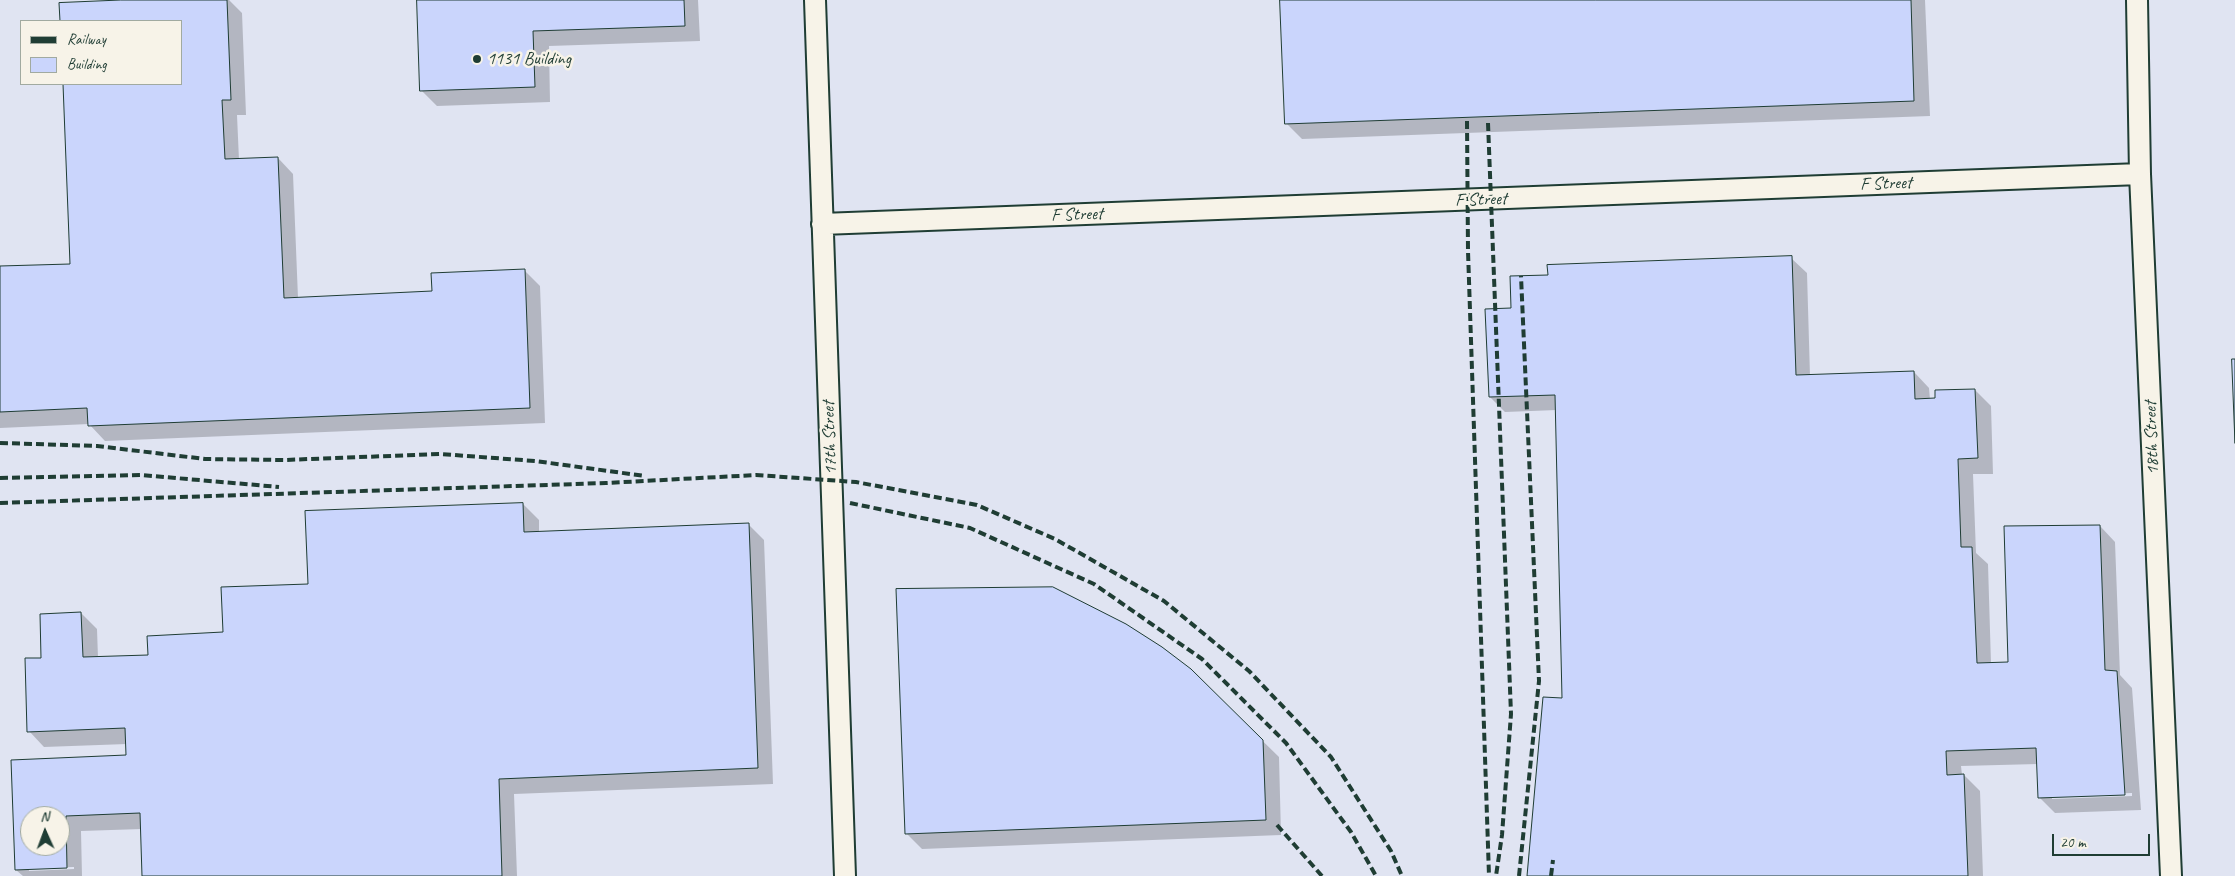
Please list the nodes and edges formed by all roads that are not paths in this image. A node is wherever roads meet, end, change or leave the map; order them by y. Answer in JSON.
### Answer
{"nodes":[{"id":1,"x":815,"y":0,"type":"edge"},
{"id":2,"x":2137,"y":0,"type":"edge"},
{"id":3,"x":2140,"y":174,"type":"junction"},
{"id":4,"x":822,"y":224,"type":"junction"},
{"id":5,"x":845,"y":876,"type":"edge"},
{"id":6,"x":2171,"y":876,"type":"edge"}],
"edges":[{"from":1,"to":4,"type":"lane","name":"17th Street"},
{"from":2,"to":3,"type":"lane","name":"18th Street"},
{"from":3,"to":4,"type":"lane","name":"F Street"},
{"from":3,"to":6,"type":"lane","name":"18th Street"},
{"from":4,"to":5,"type":"lane","name":"17th Street"}]}
